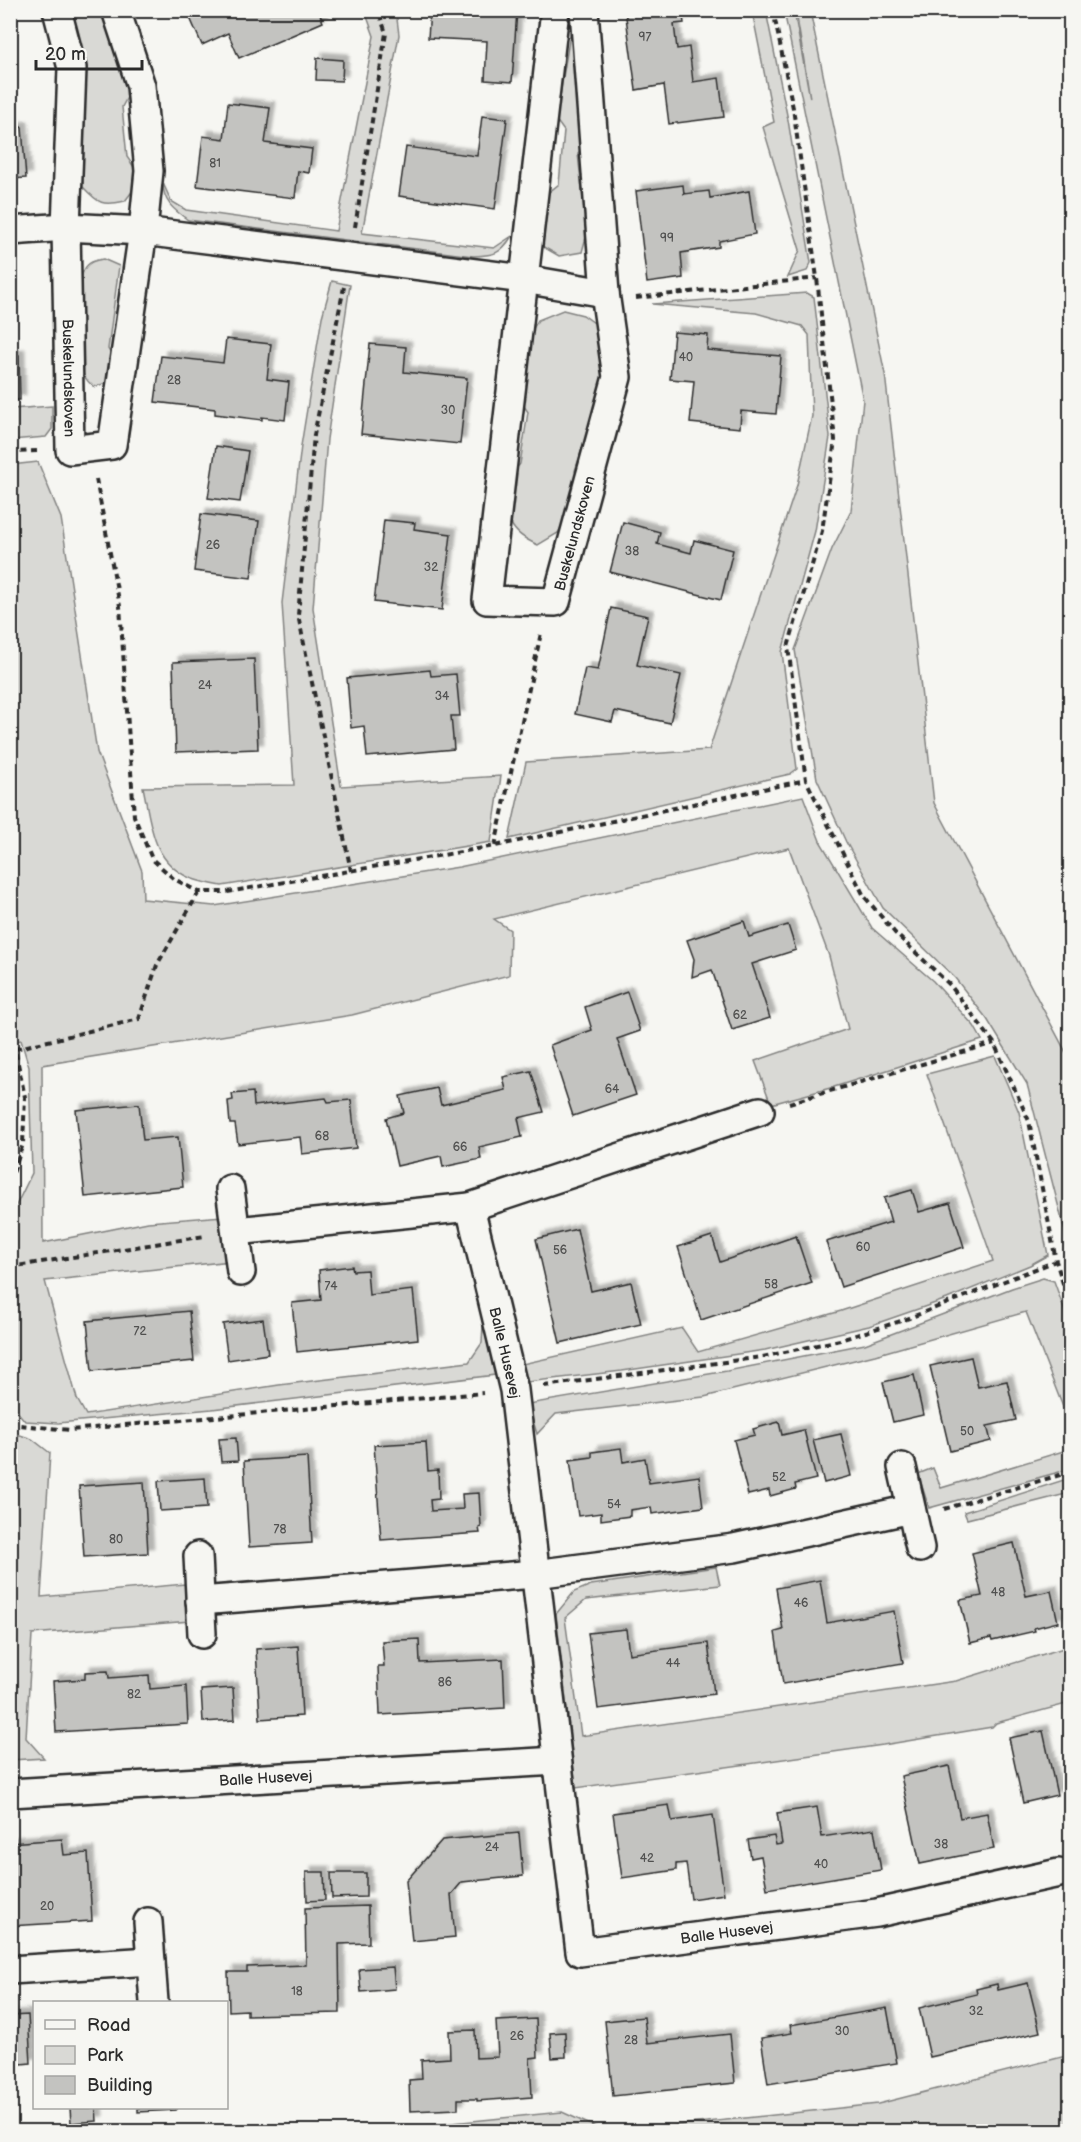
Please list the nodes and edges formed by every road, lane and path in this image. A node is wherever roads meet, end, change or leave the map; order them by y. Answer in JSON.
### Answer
{"nodes":[{"id":1,"x":57,"y":10,"type":"edge"},
{"id":2,"x":116,"y":10,"type":"edge"},
{"id":3,"x":378,"y":10,"type":"edge"},
{"id":4,"x":555,"y":10,"type":"edge"},
{"id":5,"x":584,"y":10,"type":"edge"},
{"id":6,"x":773,"y":10,"type":"edge"},
{"id":7,"x":66,"y":227,"type":"junction"},
{"id":8,"x":10,"y":231,"type":"edge"},
{"id":9,"x":142,"y":231,"type":"junction"},
{"id":10,"x":350,"y":257,"type":"junction"},
{"id":11,"x":817,"y":278,"type":"junction"},
{"id":12,"x":524,"y":279,"type":"junction"},
{"id":13,"x":605,"y":293,"type":"junction"},
{"id":14,"x":90,"y":449,"type":"junction"},
{"id":15,"x":556,"y":602,"type":"junction"},
{"id":16,"x":806,"y":780,"type":"junction"},
{"id":17,"x":495,"y":846,"type":"junction"},
{"id":18,"x":351,"y":871,"type":"junction"},
{"id":19,"x":199,"y":892,"type":"junction"},
{"id":20,"x":994,"y":1043,"type":"junction"},
{"id":21,"x":760,"y":1111,"type":"joint"},
{"id":22,"x":10,"y":1182,"type":"edge"},
{"id":23,"x":230,"y":1189,"type":"dead end"},
{"id":24,"x":470,"y":1207,"type":"junction"},
{"id":25,"x":236,"y":1231,"type":"junction"},
{"id":26,"x":10,"y":1267,"type":"edge"},
{"id":27,"x":241,"y":1272,"type":"dead end"},
{"id":28,"x":1071,"y":1306,"type":"edge"},
{"id":29,"x":902,"y":1467,"type":"dead end"},
{"id":30,"x":1071,"y":1472,"type":"edge"},
{"id":31,"x":911,"y":1509,"type":"junction"},
{"id":32,"x":920,"y":1548,"type":"dead end"},
{"id":33,"x":198,"y":1556,"type":"dead end"},
{"id":34,"x":535,"y":1574,"type":"junction"},
{"id":35,"x":200,"y":1601,"type":"junction"},
{"id":36,"x":202,"y":1635,"type":"dead end"},
{"id":37,"x":557,"y":1761,"type":"junction"},
{"id":38,"x":10,"y":1793,"type":"edge"},
{"id":39,"x":1059,"y":1873,"type":"dead end"},
{"id":40,"x":148,"y":1922,"type":"dead end"},
{"id":41,"x":151,"y":1961,"type":"junction"},
{"id":42,"x":10,"y":1971,"type":"edge"},
{"id":43,"x":154,"y":2001,"type":"edge"}],
"edges":[{"from":1,"to":7,"type":"street","name":"Buskelundskoven"},
{"from":2,"to":9,"type":"street","name":"Buskelundskoven"},
{"from":3,"to":10,"type":"path"},
{"from":4,"to":12,"type":"street","name":"Buskelundskoven"},
{"from":5,"to":13,"type":"street","name":"Buskelundskoven"},
{"from":6,"to":11,"type":"path"},
{"from":7,"to":8,"type":"street"},
{"from":7,"to":9,"type":"street"},
{"from":7,"to":14,"type":"street","name":"Buskelundskoven"},
{"from":9,"to":10,"type":"street"},
{"from":9,"to":14,"type":"street","name":"Buskelundskoven"},
{"from":10,"to":12,"type":"street"},
{"from":10,"to":18,"type":"path"},
{"from":11,"to":13,"type":"path"},
{"from":11,"to":16,"type":"path"},
{"from":12,"to":13,"type":"street"},
{"from":12,"to":15,"type":"street","name":"Buskelundskoven"},
{"from":13,"to":15,"type":"street","name":"Buskelundskoven"},
{"from":14,"to":19,"type":"path"},
{"from":15,"to":17,"type":"path"},
{"from":16,"to":17,"type":"path"},
{"from":16,"to":20,"type":"path"},
{"from":17,"to":18,"type":"path"},
{"from":18,"to":19,"type":"path"},
{"from":19,"to":22,"type":"path"},
{"from":20,"to":21,"type":"path"},
{"from":20,"to":28,"type":"path"},
{"from":21,"to":24,"type":"street"},
{"from":23,"to":25,"type":"street"},
{"from":24,"to":25,"type":"street"},
{"from":24,"to":34,"type":"street","name":"Balle Husevej"},
{"from":25,"to":26,"type":"path"},
{"from":25,"to":27,"type":"street"},
{"from":29,"to":31,"type":"street"},
{"from":30,"to":31,"type":"path"},
{"from":31,"to":32,"type":"street"},
{"from":31,"to":34,"type":"street"},
{"from":33,"to":35,"type":"street"},
{"from":34,"to":35,"type":"street"},
{"from":34,"to":37,"type":"street","name":"Balle Husevej"},
{"from":35,"to":36,"type":"street"},
{"from":37,"to":38,"type":"street","name":"Balle Husevej"},
{"from":37,"to":39,"type":"street","name":"Balle Husevej"},
{"from":40,"to":41,"type":"street"},
{"from":41,"to":42,"type":"street"},
{"from":41,"to":43,"type":"street"}]}
